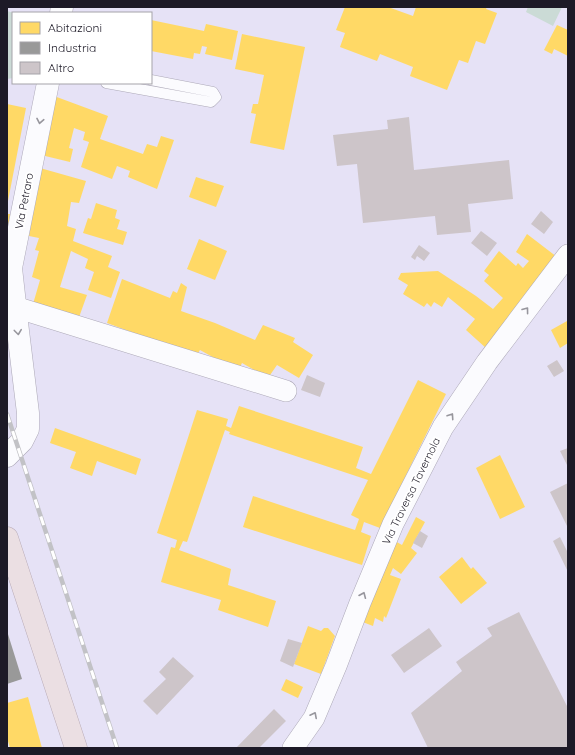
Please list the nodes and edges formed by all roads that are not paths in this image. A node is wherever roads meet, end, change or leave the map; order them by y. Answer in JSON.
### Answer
{"nodes":[{"id":1,"x":152,"y":80,"type":"edge"},
{"id":2,"x":48,"y":84,"type":"edge"},
{"id":3,"x":112,"y":84,"type":"edge"},
{"id":4,"x":568,"y":255,"type":"edge"},
{"id":5,"x":15,"y":307,"type":"junction"},
{"id":6,"x":286,"y":391,"type":"dead end"},
{"id":7,"x":7,"y":456,"type":"edge"},
{"id":8,"x":9,"y":545,"type":"edge"},
{"id":9,"x":76,"y":748,"type":"edge"},
{"id":10,"x":293,"y":748,"type":"edge"}],
"edges":[{"from":1,"to":3,"type":"lane"},
{"from":2,"to":5,"type":"street","name":"Via Petraro","one_way":true},
{"from":10,"to":4,"type":"street","name":"Via Traversa Tavernola","one_way":true},
{"from":5,"to":6,"type":"street"},
{"from":5,"to":7,"type":"street","name":"Via Petraro","one_way":true},
{"from":8,"to":9,"type":"highway"}]}
